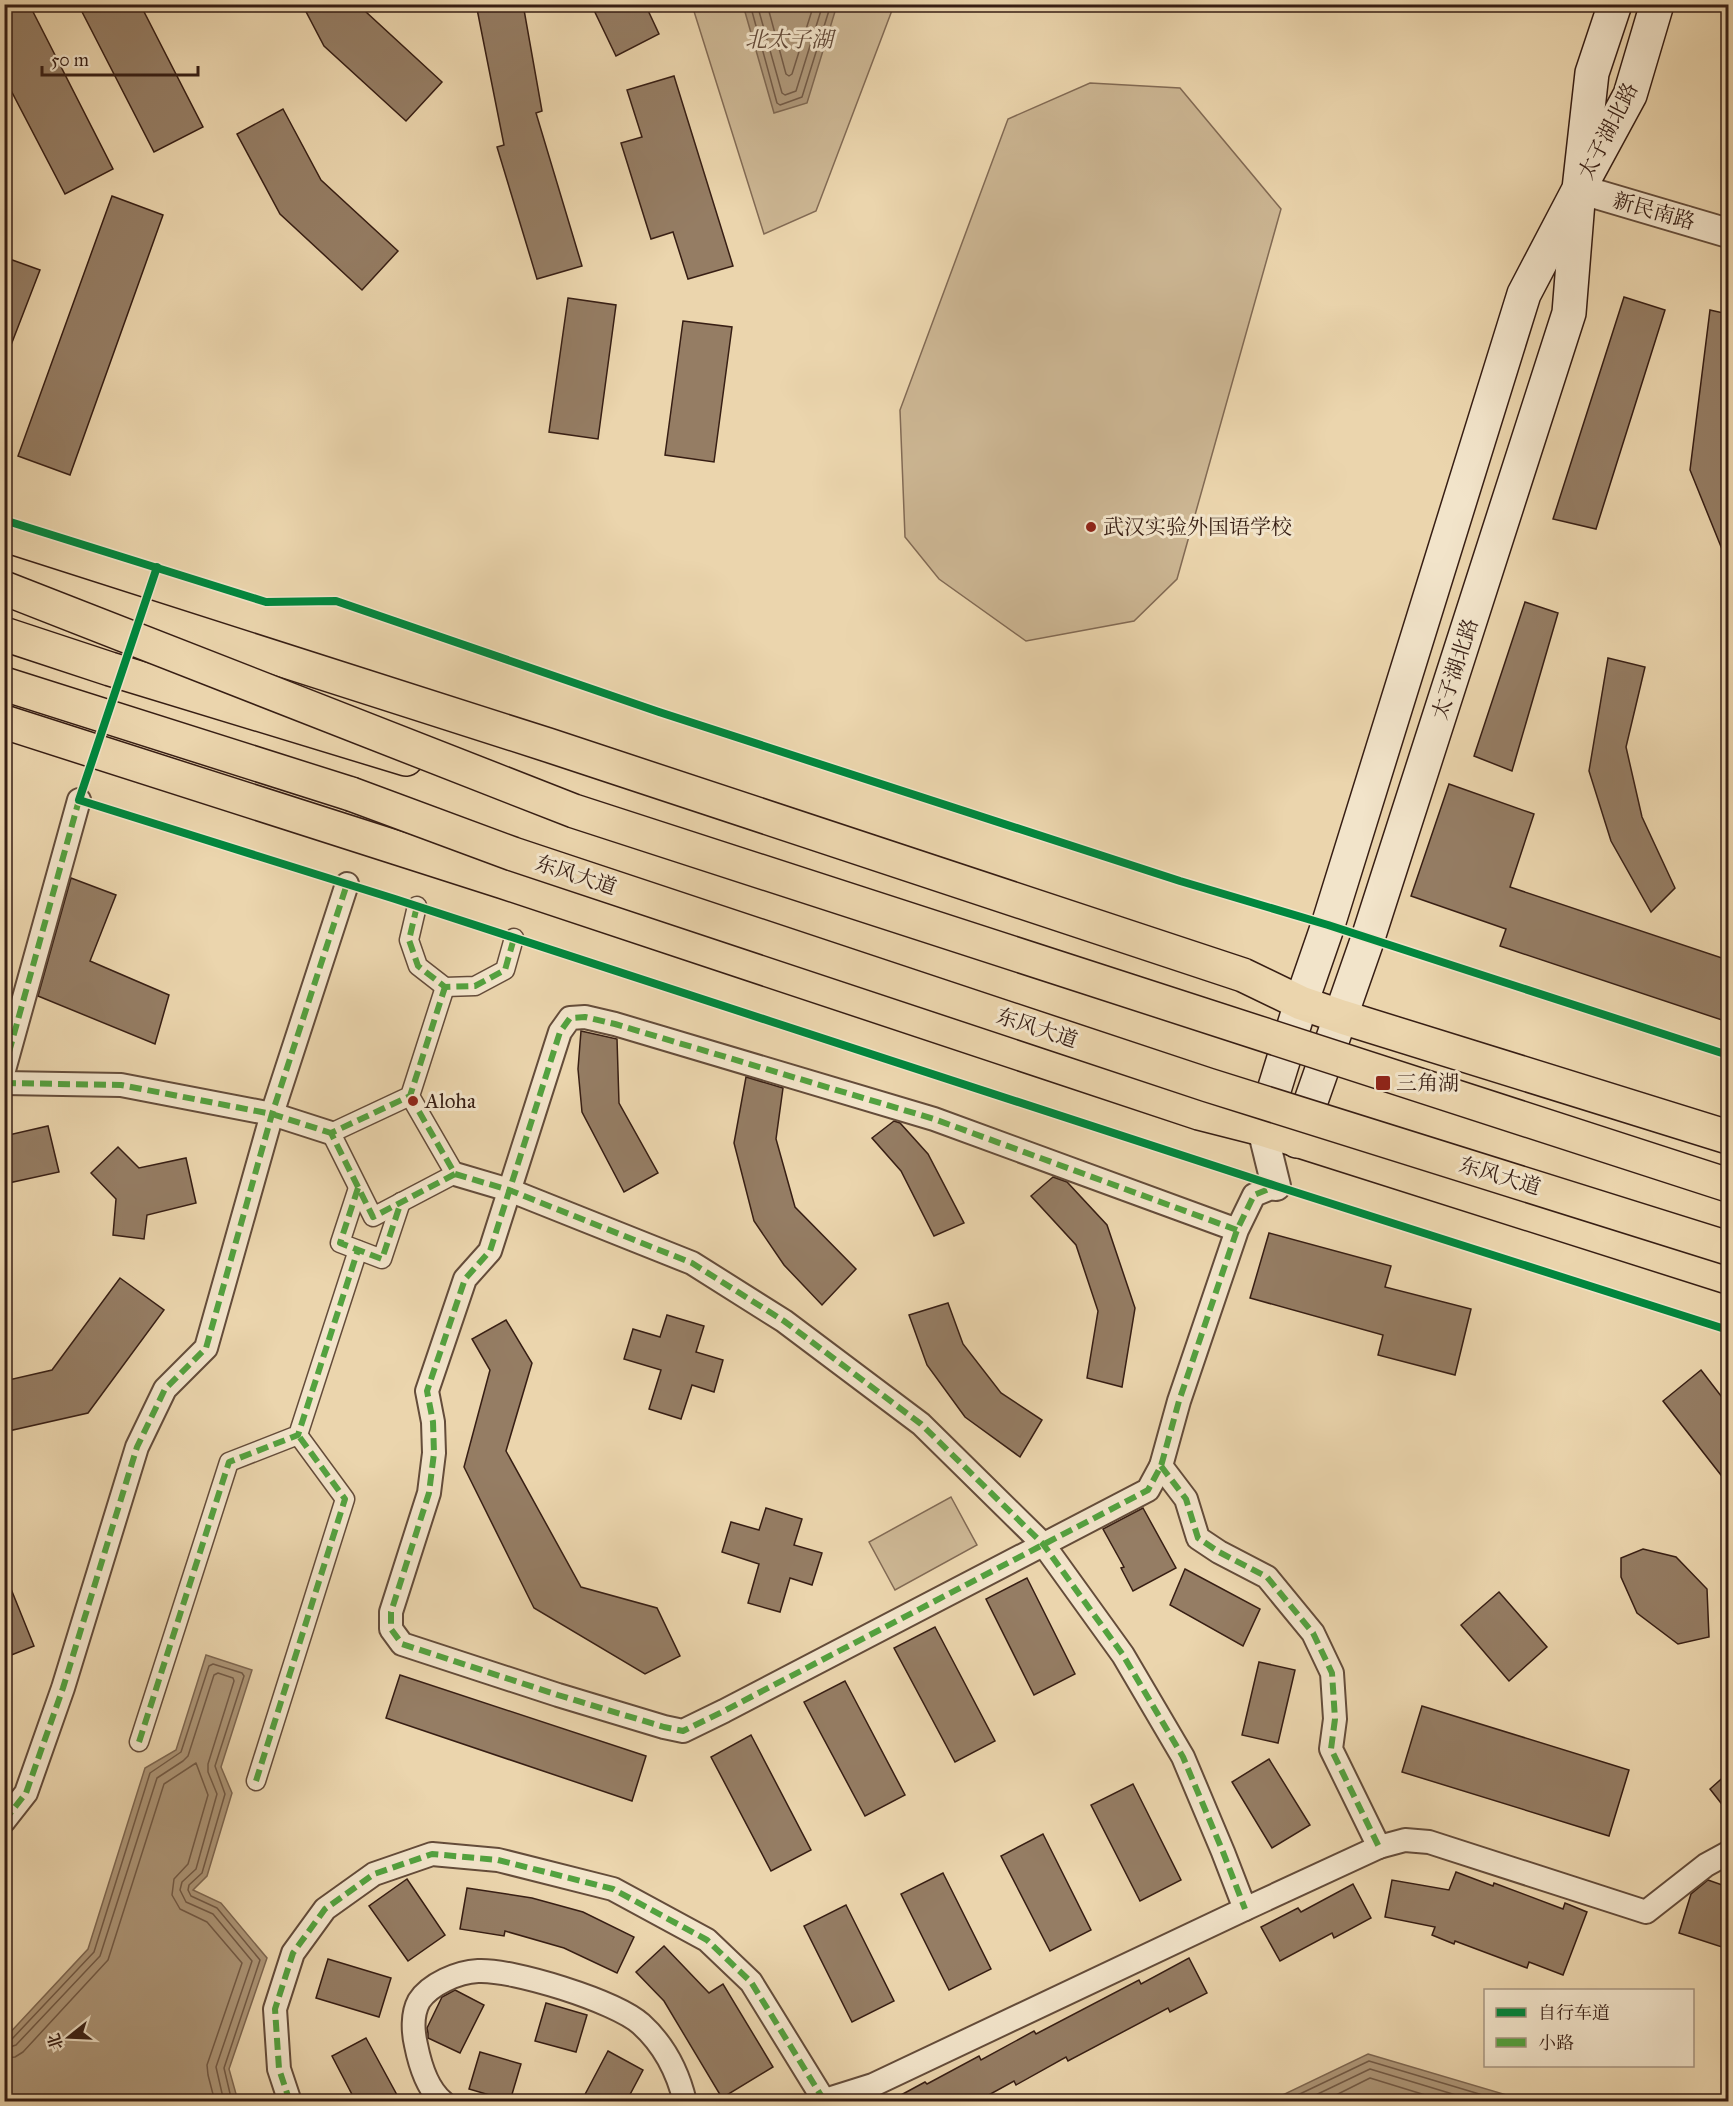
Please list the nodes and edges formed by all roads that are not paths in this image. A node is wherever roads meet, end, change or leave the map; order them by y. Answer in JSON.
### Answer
{"nodes":[{"id":1,"x":1615,"y":4,"type":"edge"},
{"id":2,"x":1657,"y":4,"type":"edge"},
{"id":3,"x":1579,"y":189,"type":"junction"},
{"id":4,"x":1728,"y":233,"type":"edge"},
{"id":5,"x":4,"y":571,"type":"edge"},
{"id":6,"x":4,"y":588,"type":"edge"},
{"id":7,"x":4,"y":634,"type":"edge"},
{"id":8,"x":4,"y":684,"type":"edge"},
{"id":9,"x":4,"y":700,"type":"edge"},
{"id":10,"x":4,"y":722,"type":"edge"},
{"id":11,"x":351,"y":794,"type":"junction"},
{"id":12,"x":79,"y":800,"type":"dead end"},
{"id":13,"x":574,"y":811,"type":"junction"},
{"id":14,"x":348,"y":884,"type":"dead end"},
{"id":15,"x":417,"y":906,"type":"dead end"},
{"id":16,"x":514,"y":939,"type":"dead end"},
{"id":17,"x":445,"y":987,"type":"junction"},
{"id":18,"x":1301,"y":1003,"type":"junction"},
{"id":19,"x":1342,"y":1017,"type":"junction"},
{"id":20,"x":4,"y":1070,"type":"edge"},
{"id":21,"x":4,"y":1083,"type":"edge"},
{"id":22,"x":410,"y":1096,"type":"junction"},
{"id":23,"x":272,"y":1114,"type":"junction"},
{"id":24,"x":1262,"y":1130,"type":"junction"},
{"id":25,"x":331,"y":1132,"type":"junction"},
{"id":26,"x":1728,"y":1137,"type":"edge"},
{"id":27,"x":1297,"y":1141,"type":"junction"},
{"id":28,"x":455,"y":1174,"type":"junction"},
{"id":29,"x":1728,"y":1185,"type":"edge"},
{"id":30,"x":1276,"y":1186,"type":"joint"},
{"id":31,"x":358,"y":1188,"type":"junction"},
{"id":32,"x":509,"y":1190,"type":"junction"},
{"id":33,"x":401,"y":1202,"type":"junction"},
{"id":34,"x":1237,"y":1230,"type":"junction"},
{"id":35,"x":1728,"y":1248,"type":"edge"},
{"id":36,"x":358,"y":1250,"type":"junction"},
{"id":37,"x":1728,"y":1277,"type":"edge"},
{"id":38,"x":298,"y":1435,"type":"junction"},
{"id":39,"x":1161,"y":1466,"type":"junction"},
{"id":40,"x":1043,"y":1544,"type":"junction"},
{"id":41,"x":139,"y":1742,"type":"dead end"},
{"id":42,"x":256,"y":1781,"type":"dead end"},
{"id":43,"x":4,"y":1821,"type":"edge"},
{"id":44,"x":1379,"y":1847,"type":"junction"},
{"id":45,"x":1728,"y":1853,"type":"edge"},
{"id":46,"x":1245,"y":1909,"type":"junction"},
{"id":47,"x":822,"y":2101,"type":"edge"},
{"id":48,"x":290,"y":2102,"type":"edge"},
{"id":49,"x":443,"y":2102,"type":"edge"},
{"id":50,"x":686,"y":2102,"type":"edge"}],
"edges":[{"from":1,"to":3,"type":"main road","name":"太子湖北路"},
{"from":2,"to":3,"type":"main road","name":"太子湖北路"},
{"from":3,"to":4,"type":"street","name":"新民南路"},
{"from":3,"to":18,"type":"main road","name":"太子湖北路"},
{"from":3,"to":19,"type":"main road","name":"太子湖北路"},
{"from":5,"to":18,"type":"main road"},
{"from":6,"to":13,"type":"main road","bridge":true},
{"from":7,"to":13,"type":"main road","bridge":true},
{"from":8,"to":11,"type":"main road"},
{"from":9,"to":11,"type":"main road"},
{"from":10,"to":24,"type":"main road"},
{"from":11,"to":35,"type":"main road","name":"东风大道","bridge":true},
{"from":12,"to":20,"type":"street"},
{"from":13,"to":29,"type":"main road","bridge":true},
{"from":14,"to":23,"type":"street"},
{"from":15,"to":17,"type":"street"},
{"from":16,"to":17,"type":"street"},
{"from":17,"to":22,"type":"street"},
{"from":18,"to":19,"type":"main road"},
{"from":18,"to":24,"type":"main road","name":"太子湖北路"},
{"from":19,"to":26,"type":"main road"},
{"from":19,"to":27,"type":"main road","name":"太子湖北路"},
{"from":21,"to":23,"type":"street"},
{"from":22,"to":25,"type":"street"},
{"from":22,"to":28,"type":"street"},
{"from":23,"to":25,"type":"street"},
{"from":23,"to":43,"type":"street"},
{"from":24,"to":27,"type":"main road"},
{"from":24,"to":30,"type":"street"},
{"from":25,"to":31,"type":"street"},
{"from":27,"to":37,"type":"main road"},
{"from":28,"to":32,"type":"street"},
{"from":28,"to":33,"type":"street"},
{"from":30,"to":34,"type":"street"},
{"from":31,"to":33,"type":"street"},
{"from":31,"to":36,"type":"street"},
{"from":32,"to":34,"type":"street"},
{"from":32,"to":40,"type":"street"},
{"from":32,"to":40,"type":"street"},
{"from":33,"to":36,"type":"street"},
{"from":34,"to":39,"type":"street"},
{"from":36,"to":38,"type":"street"},
{"from":38,"to":41,"type":"street"},
{"from":38,"to":42,"type":"street"},
{"from":39,"to":40,"type":"street"},
{"from":39,"to":44,"type":"street"},
{"from":40,"to":46,"type":"street"},
{"from":44,"to":45,"type":"street"},
{"from":44,"to":46,"type":"street"},
{"from":46,"to":47,"type":"street"},
{"from":47,"to":48,"type":"street"},
{"from":49,"to":50,"type":"street"}]}
